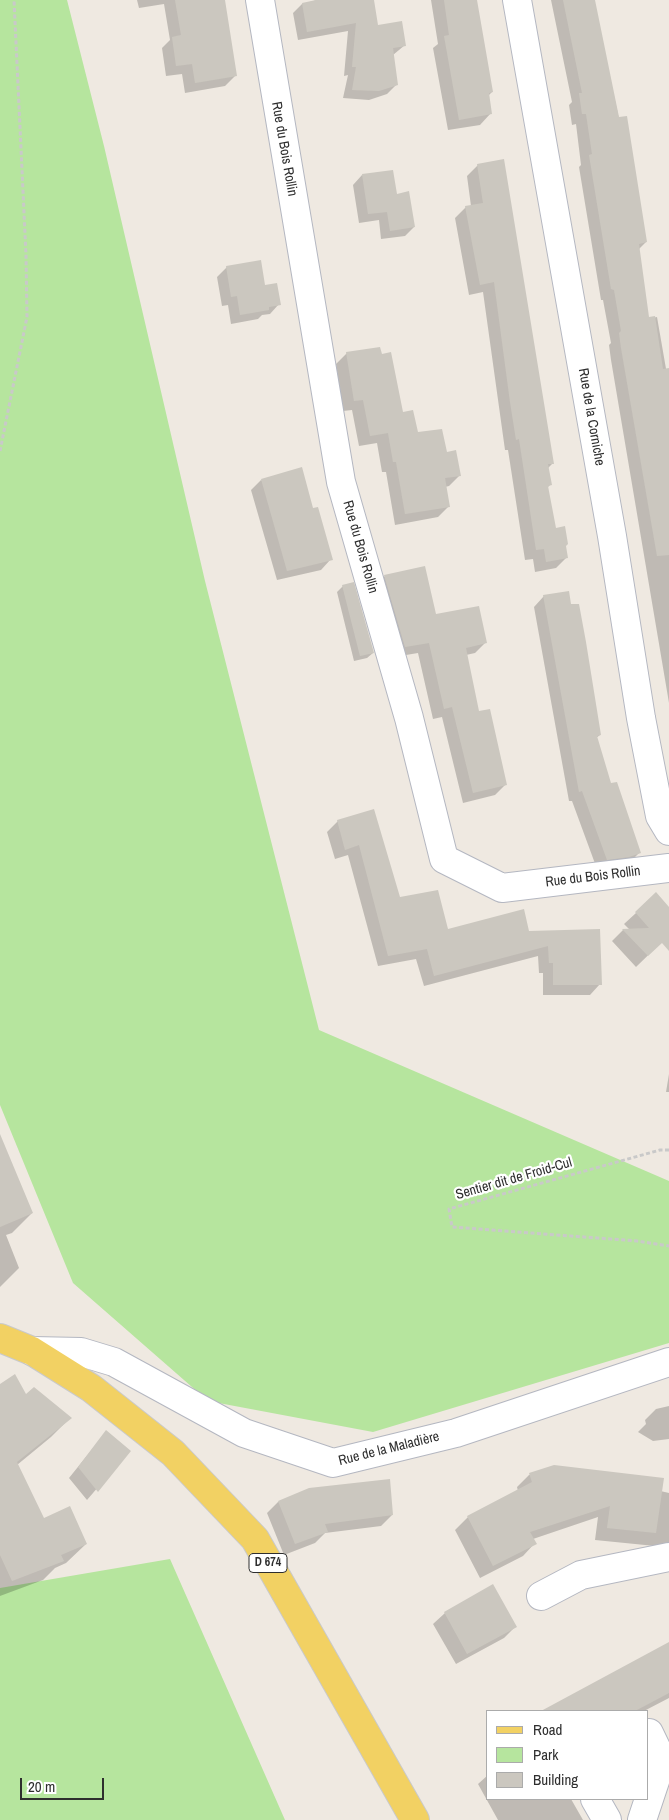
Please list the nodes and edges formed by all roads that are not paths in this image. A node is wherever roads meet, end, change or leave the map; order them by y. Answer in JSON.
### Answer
{"nodes":[{"id":1,"x":260,"y":0,"type":"edge"},
{"id":2,"x":517,"y":0,"type":"edge"},
{"id":3,"x":669,"y":831,"type":"edge"},
{"id":4,"x":669,"y":868,"type":"edge"},
{"id":5,"x":0,"y":1338,"type":"edge"},
{"id":6,"x":32,"y":1351,"type":"junction"},
{"id":7,"x":669,"y":1362,"type":"edge"},
{"id":8,"x":669,"y":1557,"type":"edge"},
{"id":9,"x":541,"y":1596,"type":"dead end"},
{"id":10,"x":655,"y":1729,"type":"edge"},
{"id":11,"x":649,"y":1799,"type":"edge"},
{"id":12,"x":597,"y":1800,"type":"edge"},
{"id":13,"x":649,"y":1800,"type":"edge"},
{"id":14,"x":415,"y":1820,"type":"edge"},
{"id":15,"x":607,"y":1820,"type":"edge"},
{"id":16,"x":642,"y":1820,"type":"edge"}],
"edges":[{"from":1,"to":4,"type":"street","name":"Rue du Bois Rollin"},
{"from":2,"to":3,"type":"street","name":"Rue de la Corniche"},
{"from":5,"to":6,"type":"main road","number":"D 674"},
{"from":6,"to":7,"type":"street","name":"Rue de la Maladière"},
{"from":6,"to":14,"type":"main road","number":"D 674"},
{"from":8,"to":9,"type":"street"},
{"from":10,"to":11,"type":"street"},
{"from":12,"to":15,"type":"street"},
{"from":13,"to":16,"type":"street"}]}
